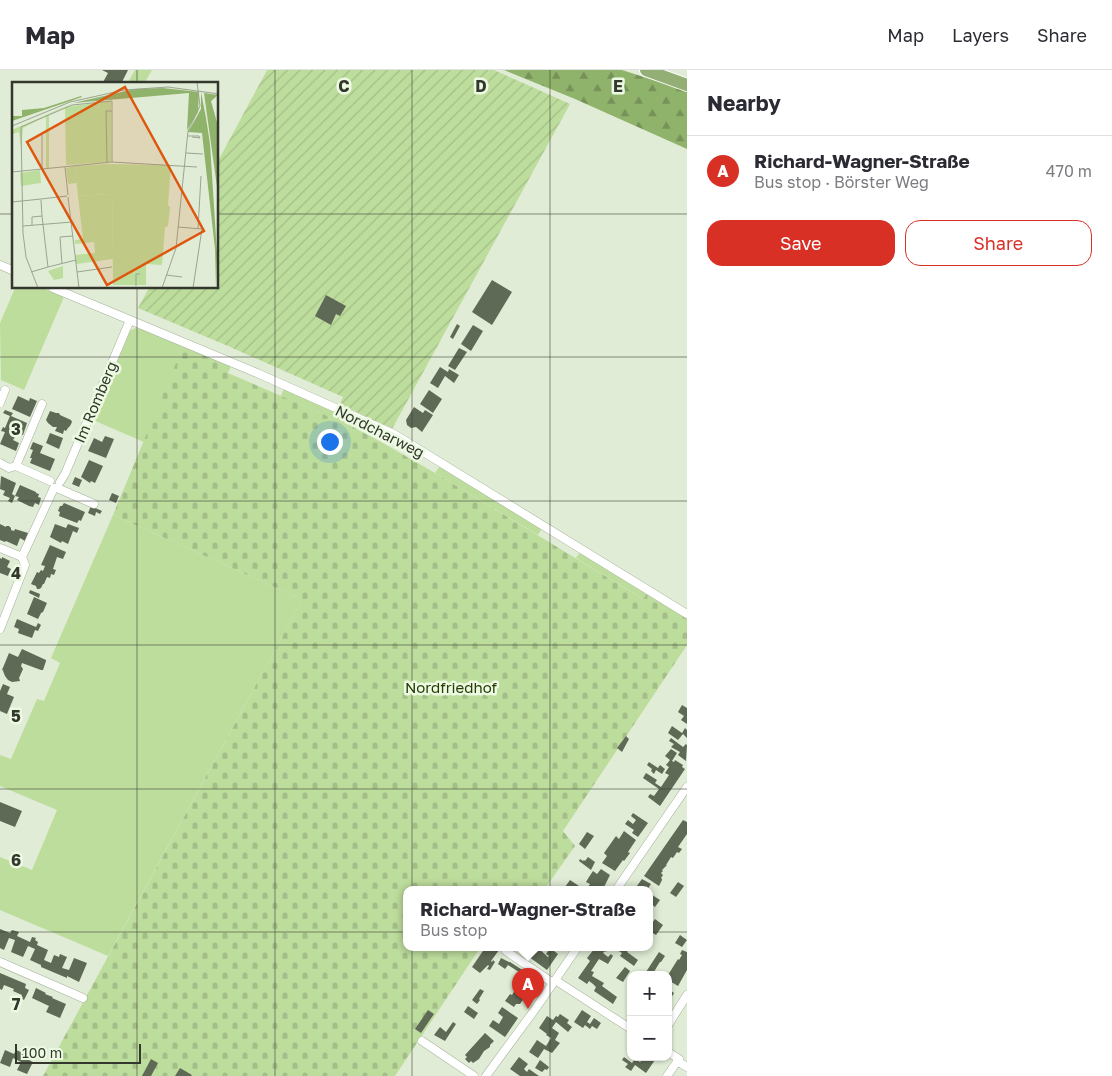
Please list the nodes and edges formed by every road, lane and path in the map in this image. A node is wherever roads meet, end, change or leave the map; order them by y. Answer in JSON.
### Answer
{"nodes":[{"id":1,"x":646,"y":70,"type":"edge"},
{"id":2,"x":687,"y":85,"type":"edge"},
{"id":3,"x":0,"y":265,"type":"edge"},
{"id":4,"x":12,"y":270,"type":"edge"},
{"id":5,"x":55,"y":289,"type":"edge"},
{"id":6,"x":130,"y":320,"type":"junction"},
{"id":7,"x":6,"y":390,"type":"dead end"},
{"id":8,"x":0,"y":403,"type":"edge"},
{"id":9,"x":42,"y":404,"type":"dead end"},
{"id":10,"x":0,"y":463,"type":"edge"},
{"id":11,"x":16,"y":466,"type":"junction"},
{"id":12,"x":57,"y":486,"type":"junction"},
{"id":13,"x":94,"y":504,"type":"dead end"},
{"id":14,"x":0,"y":548,"type":"edge"},
{"id":15,"x":22,"y":557,"type":"junction"},
{"id":16,"x":687,"y":614,"type":"edge"},
{"id":17,"x":0,"y":629,"type":"edge"},
{"id":18,"x":687,"y":787,"type":"edge"},
{"id":19,"x":619,"y":886,"type":"edge"},
{"id":20,"x":506,"y":951,"type":"dead end"},
{"id":21,"x":575,"y":951,"type":"edge"},
{"id":22,"x":0,"y":962,"type":"edge"},
{"id":23,"x":554,"y":981,"type":"junction"},
{"id":24,"x":687,"y":995,"type":"edge"},
{"id":25,"x":83,"y":998,"type":"dead end"},
{"id":26,"x":672,"y":1018,"type":"edge"},
{"id":27,"x":627,"y":1027,"type":"edge"},
{"id":28,"x":422,"y":1041,"type":"dead end"},
{"id":29,"x":672,"y":1055,"type":"edge"},
{"id":30,"x":677,"y":1061,"type":"junction"},
{"id":31,"x":687,"y":1067,"type":"edge"},
{"id":32,"x":474,"y":1076,"type":"edge"},
{"id":33,"x":486,"y":1076,"type":"edge"},
{"id":34,"x":668,"y":1076,"type":"edge"}],
"edges":[{"from":1,"to":2,"type":"highway"},
{"from":3,"to":4,"type":"street"},
{"from":5,"to":6,"type":"street","name":"Nordcharweg"},
{"from":6,"to":12,"type":"street","name":"Im Romberg"},
{"from":6,"to":16,"type":"street","name":"Nordcharweg"},
{"from":7,"to":8,"type":"street"},
{"from":9,"to":11,"type":"street"},
{"from":10,"to":11,"type":"street"},
{"from":11,"to":12,"type":"street"},
{"from":12,"to":13,"type":"street"},
{"from":12,"to":15,"type":"street","name":"Im Romberg"},
{"from":14,"to":15,"type":"street"},
{"from":15,"to":17,"type":"street","name":"Im Romberg"},
{"from":18,"to":19,"type":"street"},
{"from":20,"to":23,"type":"street"},
{"from":21,"to":23,"type":"street"},
{"from":22,"to":25,"type":"street"},
{"from":23,"to":27,"type":"street"},
{"from":23,"to":33,"type":"street"},
{"from":24,"to":26,"type":"street"},
{"from":28,"to":32,"type":"street"},
{"from":29,"to":30,"type":"street"},
{"from":30,"to":31,"type":"street"},
{"from":30,"to":34,"type":"street"}]}
